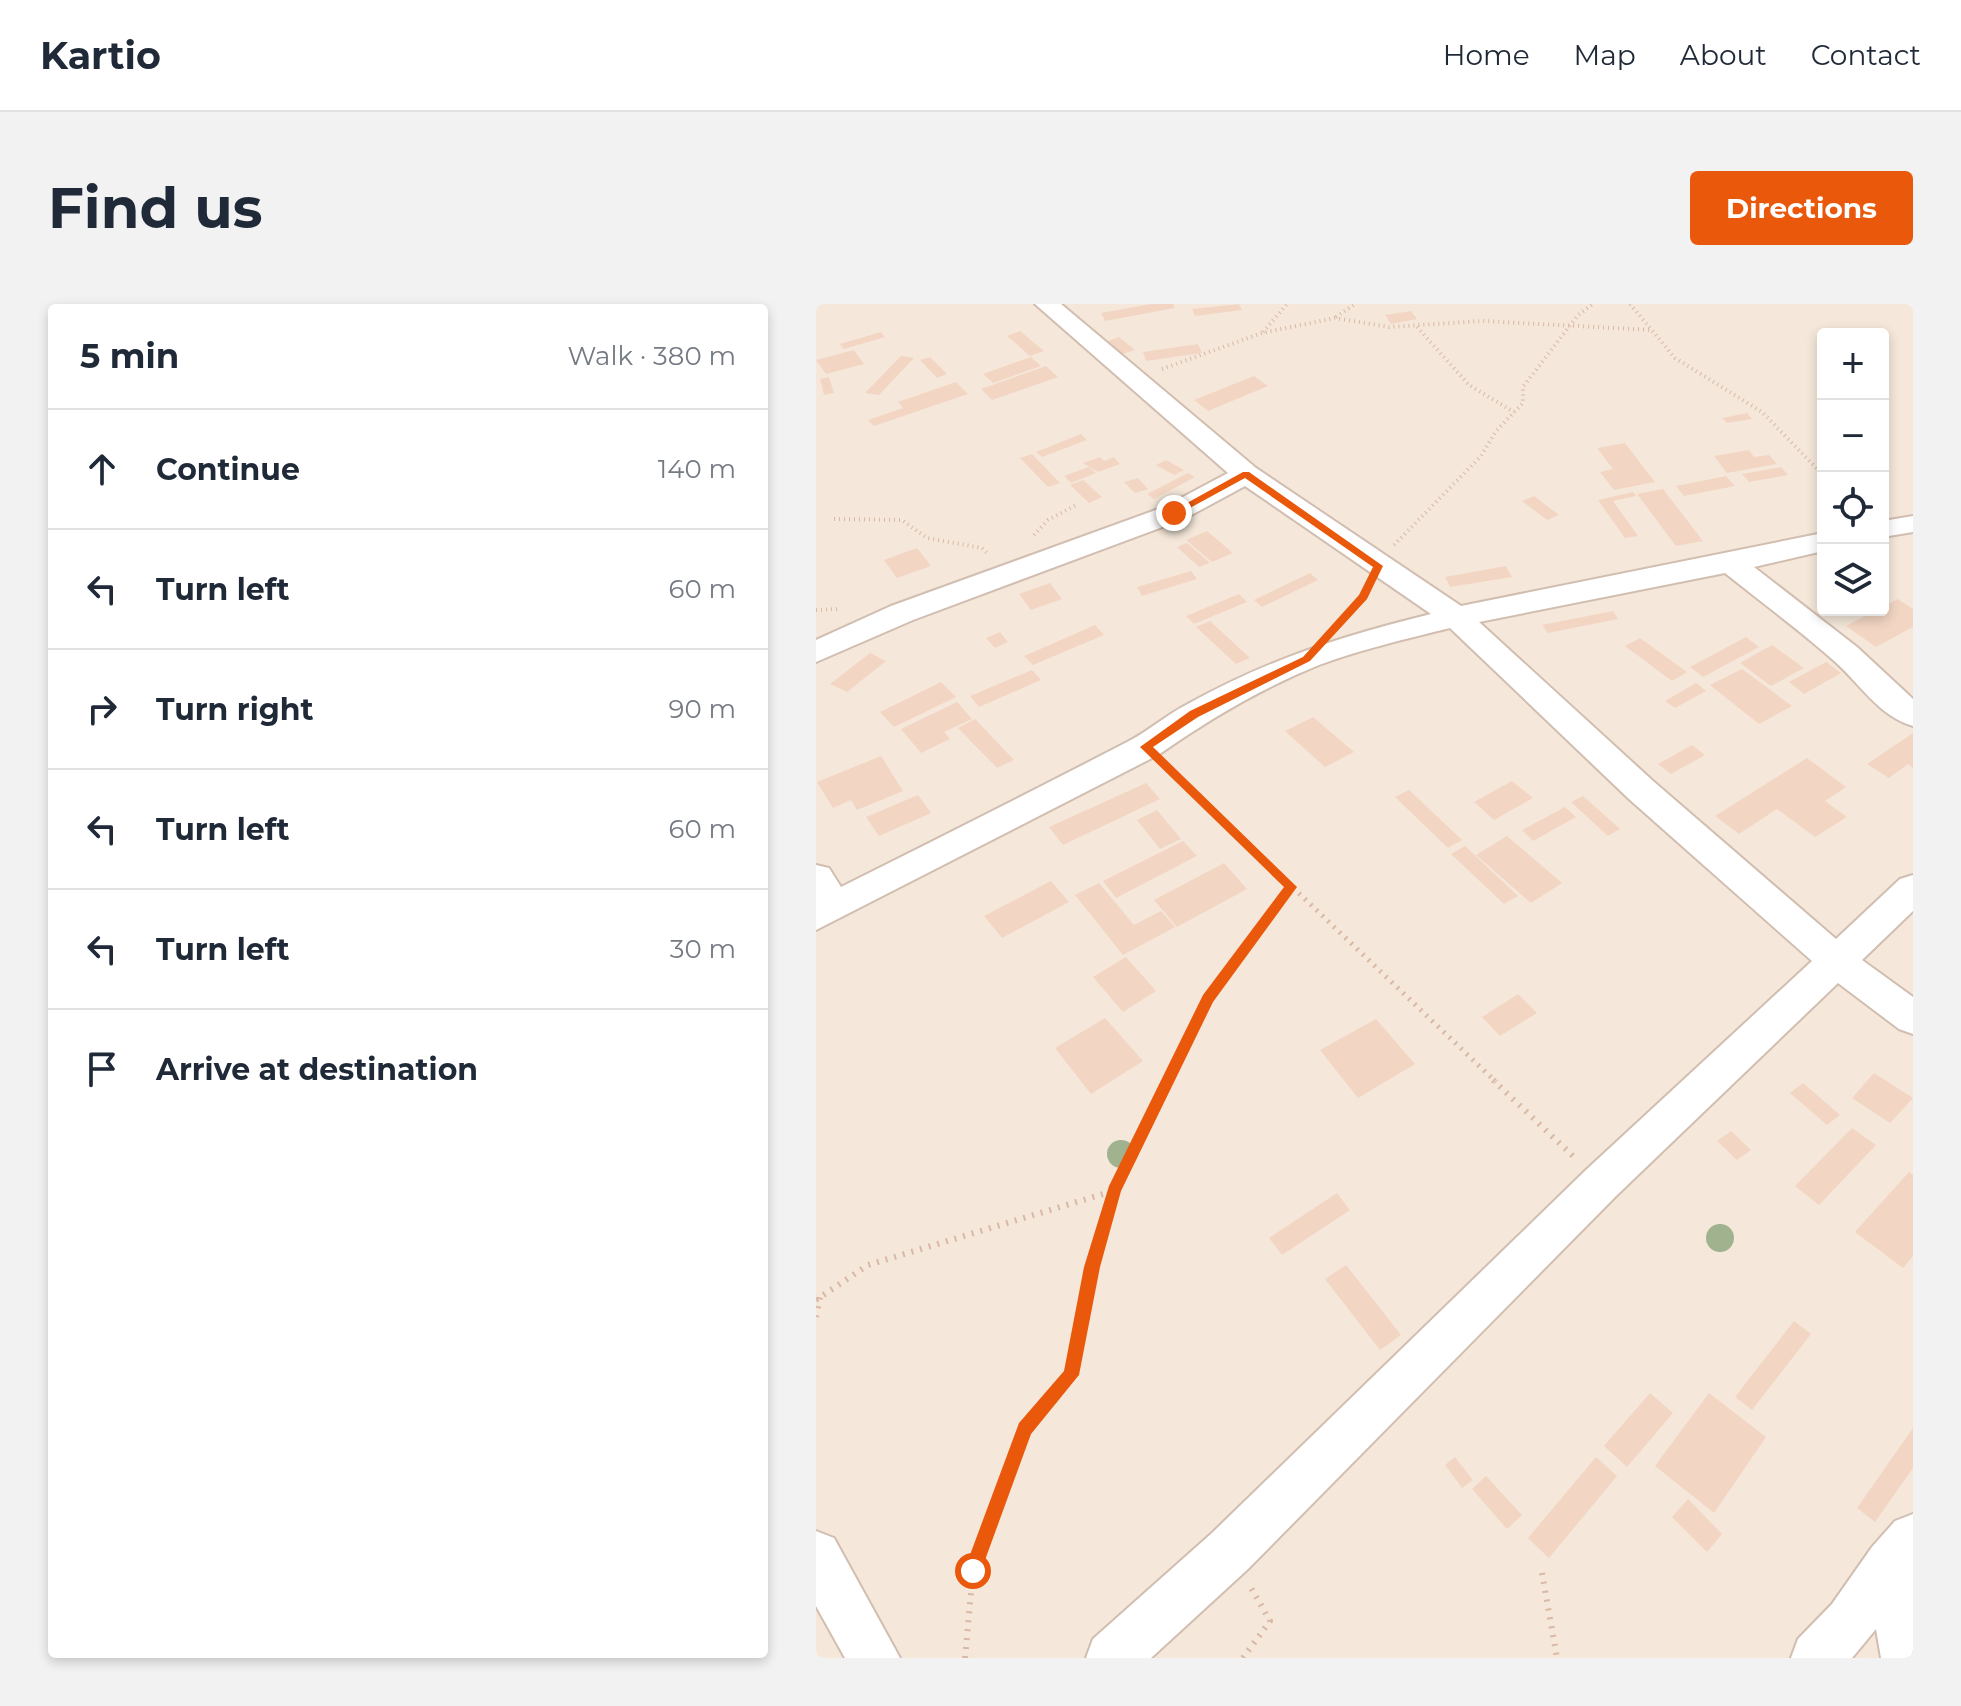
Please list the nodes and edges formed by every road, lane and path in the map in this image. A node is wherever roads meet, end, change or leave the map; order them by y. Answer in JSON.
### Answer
{"nodes":[{"id":1,"x":1047,"y":304,"type":"edge"},
{"id":2,"x":1287,"y":304,"type":"edge"},
{"id":3,"x":1355,"y":304,"type":"edge"},
{"id":4,"x":1593,"y":304,"type":"edge"},
{"id":5,"x":1630,"y":304,"type":"edge"},
{"id":6,"x":1335,"y":318,"type":"junction"},
{"id":7,"x":1573,"y":325,"type":"junction"},
{"id":8,"x":1417,"y":327,"type":"junction"},
{"id":9,"x":1652,"y":330,"type":"junction"},
{"id":10,"x":1262,"y":333,"type":"junction"},
{"id":11,"x":1136,"y":377,"type":"junction"},
{"id":12,"x":1514,"y":412,"type":"junction"},
{"id":13,"x":1820,"y":472,"type":"edge"},
{"id":14,"x":1246,"y":474,"type":"junction"},
{"id":15,"x":834,"y":519,"type":"dead end"},
{"id":16,"x":1913,"y":524,"type":"edge"},
{"id":17,"x":1889,"y":528,"type":"edge"},
{"id":18,"x":1817,"y":543,"type":"edge"},
{"id":19,"x":990,"y":556,"type":"dead end"},
{"id":20,"x":1731,"y":563,"type":"junction"},
{"id":21,"x":1378,"y":566,"type":"junction"},
{"id":22,"x":1456,"y":617,"type":"junction"},
{"id":23,"x":816,"y":652,"type":"edge"},
{"id":24,"x":1306,"y":659,"type":"junction"},
{"id":25,"x":1913,"y":715,"type":"edge"},
{"id":26,"x":1146,"y":747,"type":"junction"},
{"id":27,"x":1291,"y":887,"type":"junction"},
{"id":28,"x":1913,"y":889,"type":"edge"},
{"id":29,"x":822,"y":901,"type":"edge"},
{"id":30,"x":1838,"y":962,"type":"junction"},
{"id":31,"x":1913,"y":1018,"type":"edge"},
{"id":32,"x":1601,"y":1183,"type":"junction"},
{"id":33,"x":1114,"y":1191,"type":"junction"},
{"id":34,"x":818,"y":1298,"type":"edge"},
{"id":35,"x":816,"y":1317,"type":"edge"},
{"id":36,"x":1230,"y":1551,"type":"junction"},
{"id":37,"x":1901,"y":1552,"type":"edge"},
{"id":38,"x":816,"y":1556,"type":"edge"},
{"id":39,"x":1542,"y":1573,"type":"dead end"},
{"id":40,"x":874,"y":1658,"type":"edge"},
{"id":41,"x":965,"y":1658,"type":"edge"},
{"id":42,"x":1112,"y":1658,"type":"edge"},
{"id":43,"x":1243,"y":1658,"type":"edge"},
{"id":44,"x":1557,"y":1658,"type":"edge"},
{"id":45,"x":1817,"y":1658,"type":"edge"},
{"id":46,"x":1907,"y":1658,"type":"edge"}],
"edges":[{"from":1,"to":11,"type":"street"},
{"from":2,"to":10,"type":"path"},
{"from":3,"to":6,"type":"path"},
{"from":4,"to":7,"type":"path"},
{"from":5,"to":9,"type":"path"},
{"from":6,"to":8,"type":"path"},
{"from":6,"to":10,"type":"path"},
{"from":7,"to":8,"type":"path"},
{"from":7,"to":9,"type":"path"},
{"from":7,"to":12,"type":"path"},
{"from":8,"to":12,"type":"path"},
{"from":9,"to":13,"type":"path"},
{"from":10,"to":11,"type":"path"},
{"from":11,"to":14,"type":"street"},
{"from":12,"to":21,"type":"path"},
{"from":14,"to":21,"type":"street"},
{"from":14,"to":23,"type":"street"},
{"from":15,"to":19,"type":"path"},
{"from":16,"to":17,"type":"street"},
{"from":18,"to":20,"type":"street"},
{"from":20,"to":22,"type":"street"},
{"from":20,"to":25,"type":"street"},
{"from":21,"to":22,"type":"street"},
{"from":21,"to":24,"type":"path"},
{"from":22,"to":24,"type":"street"},
{"from":22,"to":30,"type":"street"},
{"from":24,"to":26,"type":"street"},
{"from":26,"to":27,"type":"path"},
{"from":26,"to":29,"type":"street"},
{"from":27,"to":32,"type":"path"},
{"from":27,"to":33,"type":"path"},
{"from":28,"to":30,"type":"street"},
{"from":30,"to":31,"type":"street"},
{"from":30,"to":32,"type":"street"},
{"from":32,"to":36,"type":"street"},
{"from":33,"to":34,"type":"path"},
{"from":33,"to":41,"type":"path"},
{"from":34,"to":35,"type":"path"},
{"from":36,"to":42,"type":"street"},
{"from":36,"to":43,"type":"path"},
{"from":37,"to":45,"type":"street"},
{"from":37,"to":46,"type":"street"},
{"from":38,"to":40,"type":"street"},
{"from":39,"to":44,"type":"path"}]}
